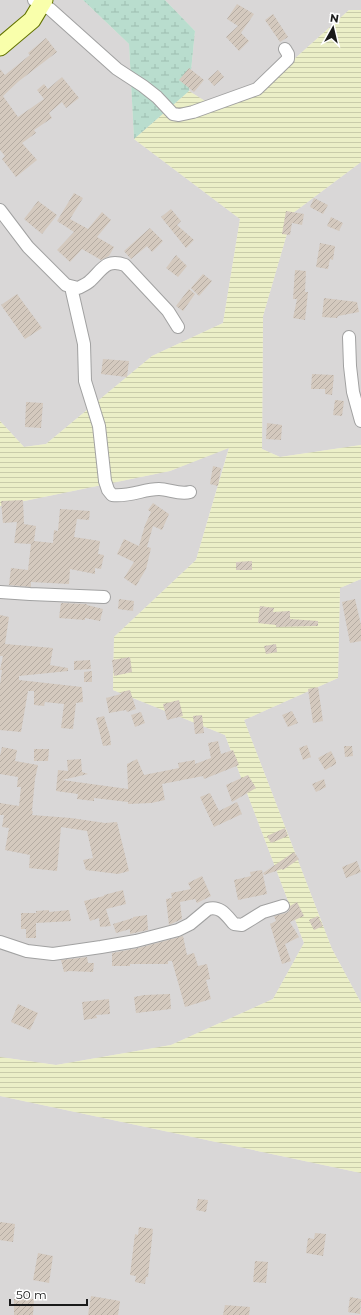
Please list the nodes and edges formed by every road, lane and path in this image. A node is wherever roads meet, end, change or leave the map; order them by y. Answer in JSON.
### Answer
{"nodes":[{"id":1,"x":39,"y":2,"type":"edge"},
{"id":2,"x":0,"y":47,"type":"edge"},
{"id":3,"x":285,"y":49,"type":"dead end"},
{"id":4,"x":0,"y":210,"type":"edge"},
{"id":5,"x":71,"y":287,"type":"junction"},
{"id":6,"x":178,"y":327,"type":"dead end"},
{"id":7,"x":349,"y":337,"type":"dead end"},
{"id":8,"x":361,"y":421,"type":"edge"},
{"id":9,"x":190,"y":492,"type":"dead end"},
{"id":10,"x":0,"y":592,"type":"edge"},
{"id":11,"x":104,"y":597,"type":"dead end"},
{"id":12,"x":283,"y":906,"type":"dead end"},
{"id":13,"x":0,"y":942,"type":"edge"}],
"edges":[{"from":1,"to":2,"type":"street"},
{"from":1,"to":3,"type":"street"},
{"from":4,"to":5,"type":"street"},
{"from":5,"to":6,"type":"street"},
{"from":5,"to":9,"type":"street"},
{"from":7,"to":8,"type":"street"},
{"from":10,"to":11,"type":"street"},
{"from":12,"to":13,"type":"street"}]}
